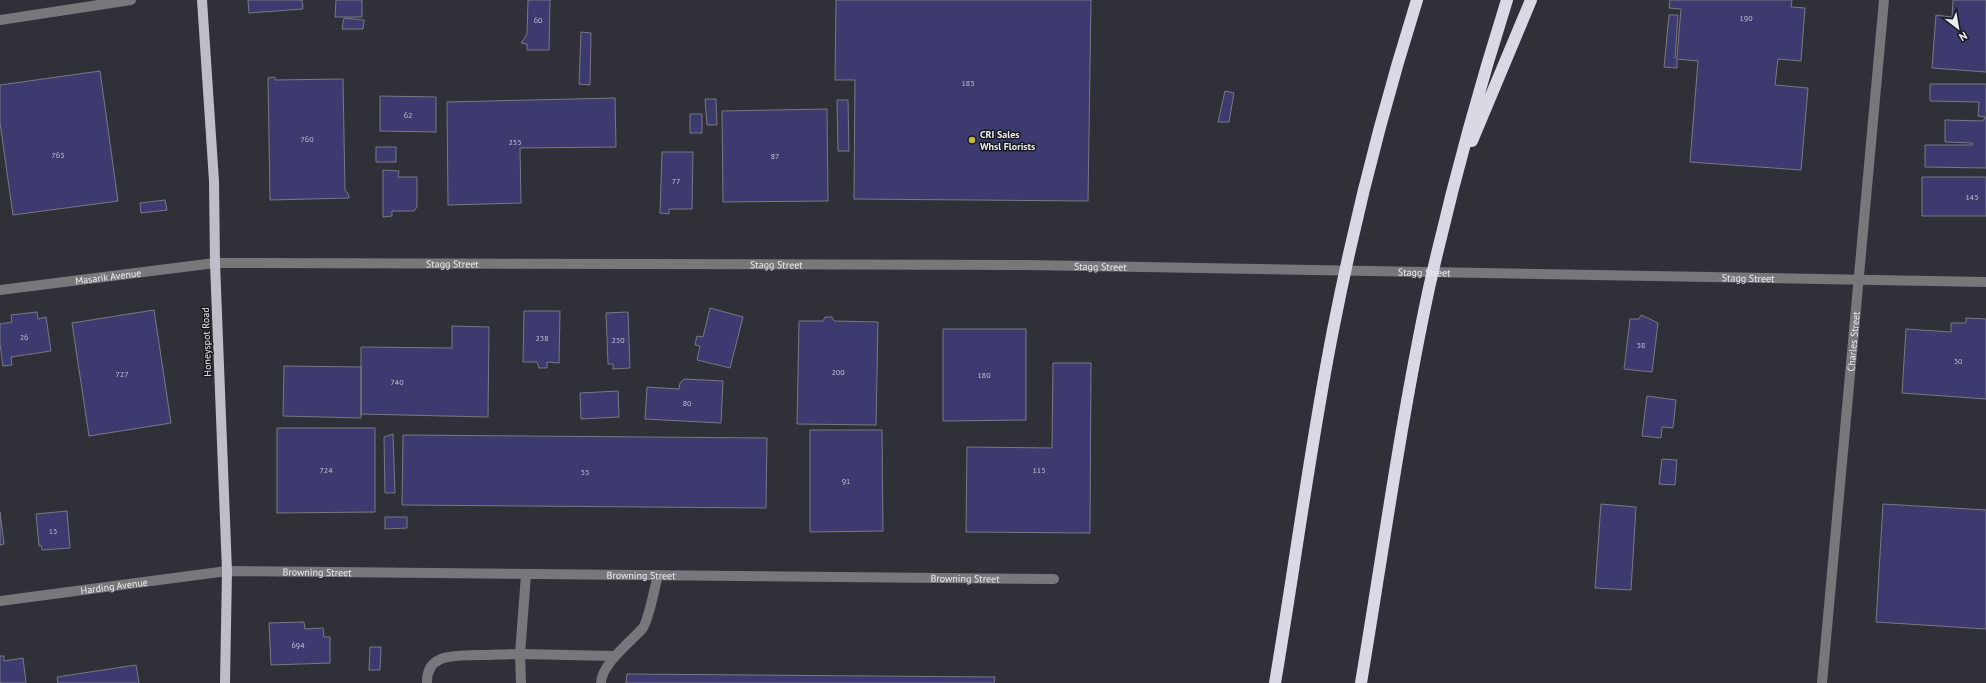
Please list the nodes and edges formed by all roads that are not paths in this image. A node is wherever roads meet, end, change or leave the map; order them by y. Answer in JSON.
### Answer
{"nodes":[{"id":1,"x":131,"y":0,"type":"edge"},
{"id":2,"x":202,"y":0,"type":"edge"},
{"id":3,"x":1416,"y":0,"type":"edge"},
{"id":4,"x":1507,"y":0,"type":"edge"},
{"id":5,"x":1531,"y":0,"type":"edge"},
{"id":6,"x":1884,"y":0,"type":"edge"},
{"id":7,"x":0,"y":20,"type":"edge"},
{"id":8,"x":1454,"y":185,"type":"junction"},
{"id":9,"x":215,"y":263,"type":"junction"},
{"id":10,"x":1858,"y":279,"type":"junction"},
{"id":11,"x":1986,"y":282,"type":"edge"},
{"id":12,"x":0,"y":290,"type":"edge"},
{"id":13,"x":227,"y":571,"type":"junction"},
{"id":14,"x":526,"y":574,"type":"junction"},
{"id":15,"x":658,"y":576,"type":"junction"},
{"id":16,"x":1054,"y":579,"type":"dead end"},
{"id":17,"x":0,"y":601,"type":"edge"},
{"id":18,"x":520,"y":654,"type":"junction"},
{"id":19,"x":616,"y":656,"type":"junction"},
{"id":20,"x":225,"y":683,"type":"edge"},
{"id":21,"x":427,"y":683,"type":"edge"},
{"id":22,"x":520,"y":683,"type":"edge"},
{"id":23,"x":601,"y":683,"type":"edge"},
{"id":24,"x":1276,"y":683,"type":"edge"},
{"id":25,"x":1361,"y":683,"type":"edge"},
{"id":26,"x":1822,"y":683,"type":"edge"}],
"edges":[{"from":1,"to":7,"type":"street"},
{"from":2,"to":9,"type":"main road","name":"Honeyspot Road"},
{"from":3,"to":24,"type":"highway"},
{"from":4,"to":8,"type":"highway"},
{"from":5,"to":8,"type":"highway"},
{"from":6,"to":10,"type":"street","name":"Charles Street"},
{"from":8,"to":25,"type":"highway"},
{"from":9,"to":10,"type":"street","name":"Stagg Street"},
{"from":9,"to":12,"type":"street","name":"Masarik Avenue"},
{"from":9,"to":13,"type":"main road","name":"Honeyspot Road"},
{"from":10,"to":11,"type":"street","name":"Stagg Street"},
{"from":10,"to":26,"type":"street","name":"Charles Street"},
{"from":13,"to":14,"type":"street","name":"Browning Street"},
{"from":13,"to":17,"type":"street","name":"Harding Avenue"},
{"from":13,"to":20,"type":"main road","name":"Honeyspot Road"},
{"from":14,"to":15,"type":"street","name":"Browning Street"},
{"from":14,"to":18,"type":"street"},
{"from":15,"to":16,"type":"street","name":"Browning Street"},
{"from":15,"to":19,"type":"street"},
{"from":18,"to":19,"type":"street"},
{"from":18,"to":21,"type":"street"},
{"from":18,"to":22,"type":"street"},
{"from":19,"to":23,"type":"street"}]}
